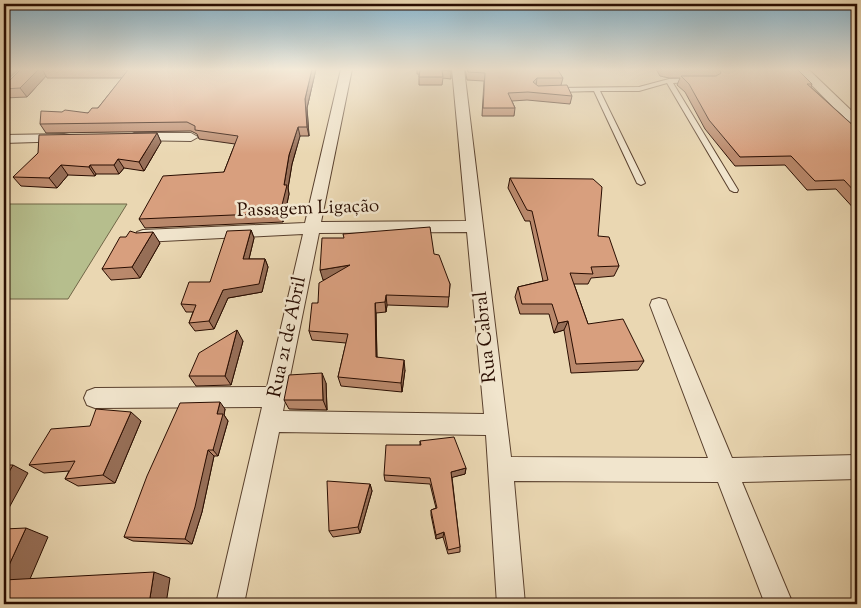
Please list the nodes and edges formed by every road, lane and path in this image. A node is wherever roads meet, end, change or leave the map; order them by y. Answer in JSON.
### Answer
{"nodes":[{"id":1,"x":341,"y":97,"type":"edge"},
{"id":2,"x":461,"y":97,"type":"edge"},
{"id":3,"x":599,"y":97,"type":"edge"},
{"id":4,"x":679,"y":97,"type":"edge"},
{"id":5,"x":830,"y":97,"type":"edge"},
{"id":6,"x":857,"y":123,"type":"edge"},
{"id":7,"x":191,"y":136,"type":"dead end"},
{"id":8,"x":122,"y":137,"type":"edge"},
{"id":9,"x":73,"y":138,"type":"edge"},
{"id":10,"x":4,"y":139,"type":"edge"},
{"id":11,"x":640,"y":183,"type":"dead end"},
{"id":12,"x":734,"y":190,"type":"dead end"},
{"id":13,"x":474,"y":226,"type":"junction"},
{"id":14,"x":312,"y":228,"type":"junction"},
{"id":15,"x":143,"y":236,"type":"edge"},
{"id":16,"x":659,"y":305,"type":"dead end"},
{"id":17,"x":274,"y":397,"type":"junction"},
{"id":18,"x":95,"y":398,"type":"dead end"},
{"id":19,"x":270,"y":421,"type":"junction"},
{"id":20,"x":496,"y":425,"type":"junction"},
{"id":21,"x":857,"y":467,"type":"edge"},
{"id":22,"x":500,"y":469,"type":"junction"},
{"id":23,"x":724,"y":470,"type":"junction"},
{"id":24,"x":230,"y":604,"type":"edge"},
{"id":25,"x":511,"y":604,"type":"edge"},
{"id":26,"x":779,"y":604,"type":"edge"}],
"edges":[{"from":1,"to":14,"type":"street","name":"Rua 21 de Abril"},
{"from":2,"to":13,"type":"street","name":"Rua Cabral"},
{"from":3,"to":11,"type":"lane"},
{"from":4,"to":12,"type":"lane"},
{"from":5,"to":6,"type":"street"},
{"from":7,"to":8,"type":"street"},
{"from":9,"to":10,"type":"street"},
{"from":13,"to":14,"type":"street","name":"Passagem Ligação"},
{"from":13,"to":20,"type":"street","name":"Rua Cabral"},
{"from":14,"to":15,"type":"street","name":"Passagem Ligação"},
{"from":14,"to":17,"type":"street","name":"Rua 21 de Abril"},
{"from":16,"to":23,"type":"street"},
{"from":17,"to":18,"type":"street"},
{"from":17,"to":19,"type":"street","name":"Rua 21 de Abril"},
{"from":19,"to":20,"type":"street"},
{"from":19,"to":24,"type":"street","name":"Rua 21 de Abril"},
{"from":20,"to":22,"type":"street","name":"Rua Cabral"},
{"from":21,"to":23,"type":"street"},
{"from":22,"to":23,"type":"street"},
{"from":22,"to":25,"type":"street","name":"Rua Cabral"},
{"from":23,"to":26,"type":"street"}]}
